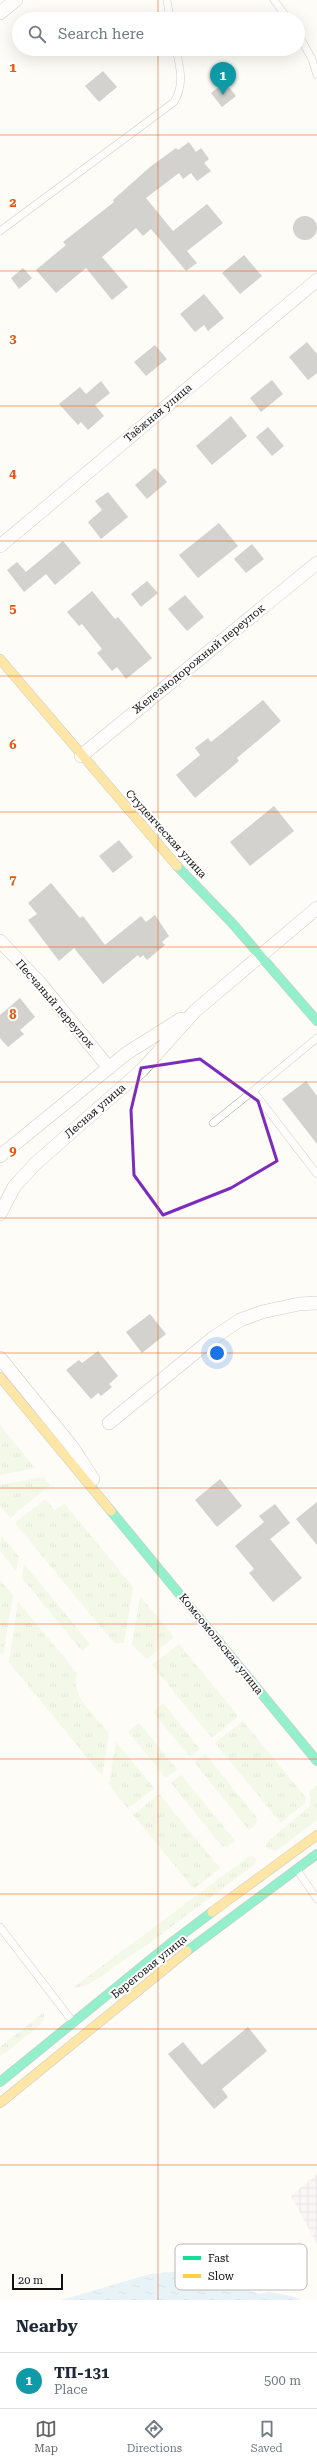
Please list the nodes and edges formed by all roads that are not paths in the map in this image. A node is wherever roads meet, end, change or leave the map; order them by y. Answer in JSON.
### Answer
{"nodes":[{"id":1,"x":16,"y":0,"type":"edge"},
{"id":2,"x":167,"y":0,"type":"edge"},
{"id":3,"x":274,"y":0,"type":"edge"},
{"id":4,"x":169,"y":12,"type":"edge"},
{"id":5,"x":283,"y":12,"type":"edge"},
{"id":6,"x":0,"y":13,"type":"edge"},
{"id":7,"x":305,"y":46,"type":"edge"},
{"id":8,"x":177,"y":56,"type":"edge"},
{"id":9,"x":317,"y":75,"type":"edge"},
{"id":10,"x":0,"y":231,"type":"edge"},
{"id":11,"x":317,"y":280,"type":"edge"},
{"id":12,"x":0,"y":546,"type":"edge"},
{"id":13,"x":317,"y":563,"type":"edge"},
{"id":14,"x":0,"y":659,"type":"edge"},
{"id":15,"x":81,"y":756,"type":"junction"},
{"id":16,"x":317,"y":908,"type":"edge"},
{"id":17,"x":0,"y":941,"type":"edge"},
{"id":18,"x":261,"y":955,"type":"junction"},
{"id":19,"x":195,"y":1011,"type":"junction"},
{"id":20,"x":317,"y":1021,"type":"edge"},
{"id":21,"x":317,"y":1038,"type":"edge"},
{"id":22,"x":109,"y":1068,"type":"junction"},
{"id":23,"x":253,"y":1091,"type":"junction"},
{"id":24,"x":213,"y":1123,"type":"dead end"},
{"id":25,"x":0,"y":1156,"type":"edge"},
{"id":26,"x":317,"y":1174,"type":"edge"},
{"id":27,"x":0,"y":1214,"type":"edge"},
{"id":28,"x":317,"y":1302,"type":"edge"},
{"id":29,"x":0,"y":1358,"type":"edge"},
{"id":30,"x":0,"y":1377,"type":"edge"},
{"id":31,"x":109,"y":1424,"type":"dead end"},
{"id":32,"x":125,"y":1527,"type":"junction"},
{"id":33,"x":317,"y":1761,"type":"edge"},
{"id":34,"x":317,"y":1835,"type":"edge"},
{"id":35,"x":317,"y":1854,"type":"edge"},
{"id":36,"x":296,"y":1869,"type":"junction"},
{"id":37,"x":317,"y":1900,"type":"edge"},
{"id":38,"x":0,"y":1927,"type":"edge"},
{"id":39,"x":74,"y":2022,"type":"junction"},
{"id":40,"x":0,"y":2082,"type":"edge"},
{"id":41,"x":0,"y":2103,"type":"edge"}],
"edges":[{"from":1,"to":6,"type":"street"},
{"from":2,"to":4,"type":"lane"},
{"from":3,"to":5,"type":"lane"},
{"from":7,"to":9,"type":"lane"},
{"from":8,"to":10,"type":"lane"},
{"from":11,"to":12,"type":"street","name":"Таёжная улица"},
{"from":13,"to":15,"type":"street","name":"Железнодорожный переулок"},
{"from":14,"to":15,"type":"street","name":"Студенческая улица"},
{"from":15,"to":18,"type":"street","name":"Студенческая улица"},
{"from":16,"to":18,"type":"street","name":"Лесная улица"},
{"from":17,"to":22,"type":"street","name":"Песчаный переулок"},
{"from":18,"to":19,"type":"street","name":"Лесная улица"},
{"from":18,"to":20,"type":"street","name":"Студенческая улица"},
{"from":19,"to":22,"type":"street","name":"Лесная улица"},
{"from":19,"to":27,"type":"street","name":"Лесная улица"},
{"from":21,"to":23,"type":"lane"},
{"from":22,"to":25,"type":"street","name":"Лесная улица"},
{"from":23,"to":24,"type":"lane"},
{"from":23,"to":26,"type":"lane"},
{"from":28,"to":31,"type":"street"},
{"from":29,"to":32,"type":"street","name":"Комсомольская улица"},
{"from":30,"to":32,"type":"street","name":"Комсомольская улица"},
{"from":32,"to":33,"type":"street","name":"Комсомольская улица"},
{"from":34,"to":39,"type":"street","name":"Береговая улица"},
{"from":35,"to":36,"type":"street","name":"Береговая улица"},
{"from":36,"to":37,"type":"lane"},
{"from":36,"to":41,"type":"street","name":"Береговая улица"},
{"from":38,"to":39,"type":"lane"},
{"from":39,"to":40,"type":"street","name":"Береговая улица"}]}
